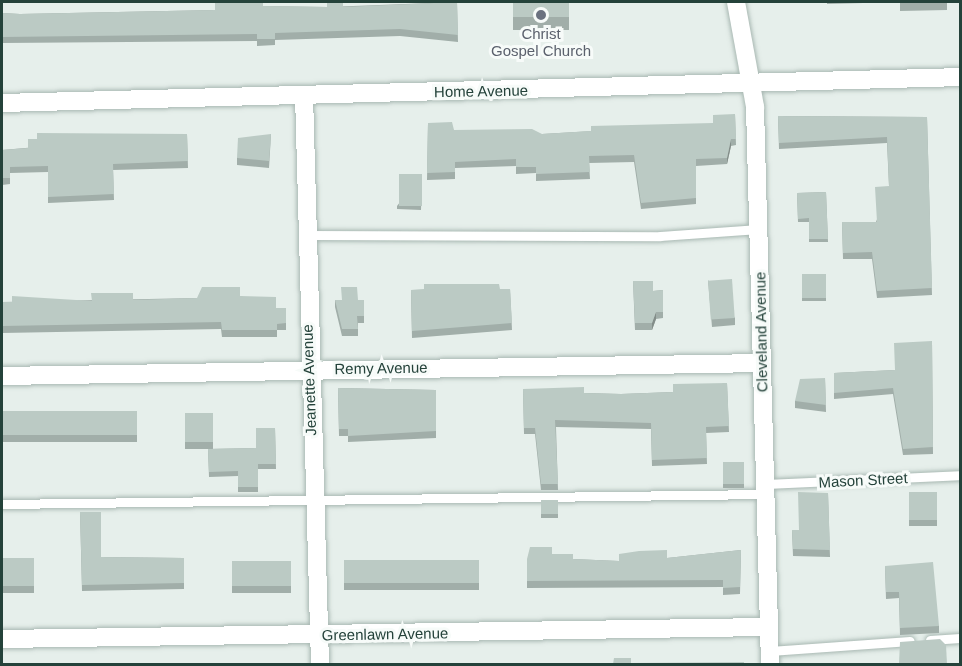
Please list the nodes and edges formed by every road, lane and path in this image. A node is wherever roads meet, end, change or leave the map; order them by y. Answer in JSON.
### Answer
{"nodes":[{"id":1,"x":736,"y":2,"type":"edge"},
{"id":2,"x":960,"y":77,"type":"edge"},
{"id":3,"x":750,"y":84,"type":"junction"},
{"id":4,"x":304,"y":95,"type":"junction"},
{"id":5,"x":2,"y":103,"type":"edge"},
{"id":6,"x":759,"y":229,"type":"junction"},
{"id":7,"x":305,"y":236,"type":"junction"},
{"id":8,"x":761,"y":363,"type":"junction"},
{"id":9,"x":308,"y":369,"type":"junction"},
{"id":10,"x":2,"y":376,"type":"edge"},
{"id":11,"x":960,"y":475,"type":"edge"},
{"id":12,"x":765,"y":489,"type":"junction"},
{"id":13,"x":314,"y":502,"type":"junction"},
{"id":14,"x":2,"y":504,"type":"edge"},
{"id":15,"x":769,"y":627,"type":"junction"},
{"id":16,"x":319,"y":636,"type":"junction"},
{"id":17,"x":960,"y":638,"type":"edge"},
{"id":18,"x":2,"y":639,"type":"edge"},
{"id":19,"x":770,"y":658,"type":"edge"},
{"id":20,"x":320,"y":664,"type":"edge"}],
"edges":[{"from":1,"to":3,"type":"street","name":"Cleveland Avenue"},
{"from":2,"to":3,"type":"street","name":"Home Avenue"},
{"from":3,"to":4,"type":"street","name":"Home Avenue"},
{"from":3,"to":6,"type":"street","name":"Cleveland Avenue"},
{"from":4,"to":5,"type":"street","name":"Home Avenue"},
{"from":4,"to":7,"type":"street","name":"Jeanette Avenue"},
{"from":6,"to":7,"type":"lane"},
{"from":6,"to":8,"type":"street","name":"Cleveland Avenue"},
{"from":7,"to":9,"type":"street","name":"Jeanette Avenue"},
{"from":8,"to":9,"type":"street","name":"Remy Avenue"},
{"from":8,"to":12,"type":"street","name":"Cleveland Avenue"},
{"from":9,"to":10,"type":"street","name":"Remy Avenue"},
{"from":9,"to":13,"type":"street","name":"Jeanette Avenue"},
{"from":11,"to":12,"type":"lane","name":"Mason Street"},
{"from":12,"to":13,"type":"lane","name":"Mason Street"},
{"from":12,"to":15,"type":"street","name":"Cleveland Avenue"},
{"from":13,"to":14,"type":"lane","name":"Mason Street"},
{"from":13,"to":16,"type":"street","name":"Jeanette Avenue"},
{"from":15,"to":16,"type":"street","name":"Greenlawn Avenue"},
{"from":15,"to":19,"type":"street","name":"Cleveland Avenue"},
{"from":16,"to":18,"type":"street","name":"Greenlawn Avenue"},
{"from":16,"to":20,"type":"street","name":"Jeanette Avenue"},
{"from":17,"to":19,"type":"lane"}]}
